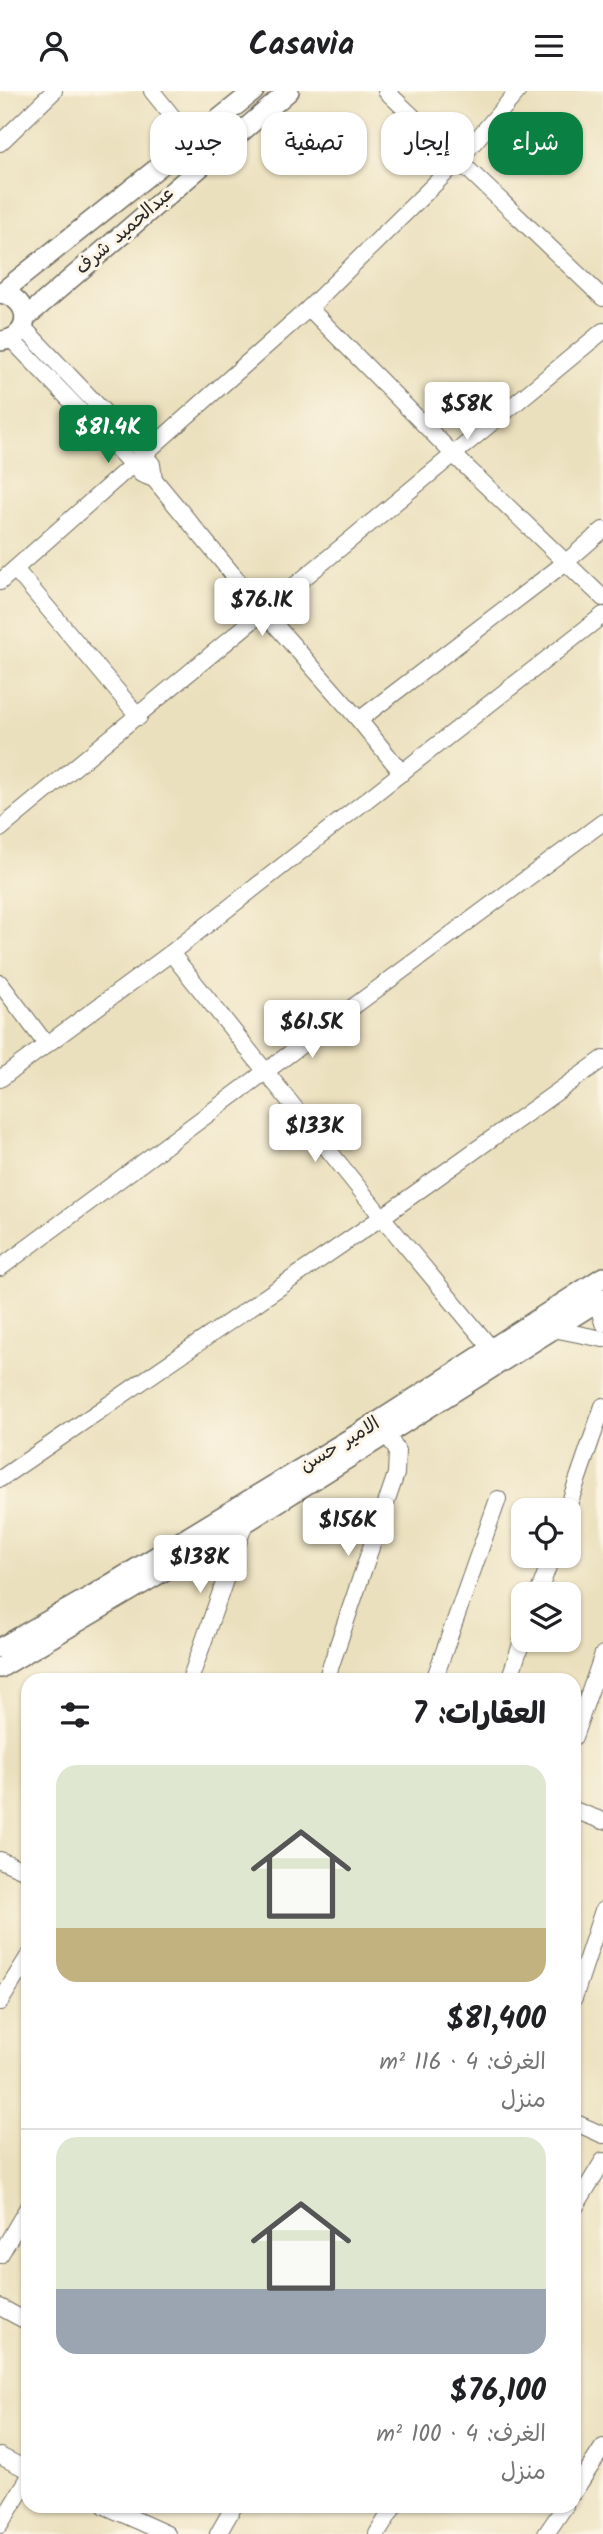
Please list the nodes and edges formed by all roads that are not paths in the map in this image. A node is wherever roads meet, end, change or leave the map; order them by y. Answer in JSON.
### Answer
{"nodes":[{"id":1,"x":54,"y":91,"type":"edge"},
{"id":2,"x":152,"y":91,"type":"edge"},
{"id":3,"x":254,"y":91,"type":"edge"},
{"id":4,"x":289,"y":91,"type":"edge"},
{"id":5,"x":386,"y":91,"type":"edge"},
{"id":6,"x":518,"y":91,"type":"edge"},
{"id":7,"x":169,"y":112,"type":"edge"},
{"id":8,"x":228,"y":112,"type":"edge"},
{"id":9,"x":408,"y":112,"type":"edge"},
{"id":10,"x":474,"y":142,"type":"edge"},
{"id":11,"x":0,"y":143,"type":"edge"},
{"id":12,"x":150,"y":174,"type":"edge"},
{"id":13,"x":474,"y":174,"type":"edge"},
{"id":14,"x":444,"y":175,"type":"edge"},
{"id":15,"x":1,"y":293,"type":"edge"},
{"id":16,"x":603,"y":299,"type":"edge"},
{"id":17,"x":309,"y":308,"type":"junction"},
{"id":18,"x":15,"y":331,"type":"edge"},
{"id":19,"x":603,"y":331,"type":"edge"},
{"id":20,"x":453,"y":454,"type":"junction"},
{"id":21,"x":137,"y":459,"type":"junction"},
{"id":22,"x":603,"y":530,"type":"edge"},
{"id":23,"x":566,"y":562,"type":"junction"},
{"id":24,"x":15,"y":569,"type":"junction"},
{"id":25,"x":0,"y":582,"type":"edge"},
{"id":26,"x":603,"y":598,"type":"edge"},
{"id":27,"x":263,"y":611,"type":"junction"},
{"id":28,"x":603,"y":615,"type":"edge"},
{"id":29,"x":139,"y":717,"type":"junction"},
{"id":30,"x":359,"y":720,"type":"junction"},
{"id":31,"x":402,"y":773,"type":"junction"},
{"id":32,"x":603,"y":822,"type":"edge"},
{"id":33,"x":0,"y":829,"type":"edge"},
{"id":34,"x":171,"y":953,"type":"junction"},
{"id":35,"x":0,"y":983,"type":"edge"},
{"id":36,"x":46,"y":1044,"type":"junction"},
{"id":37,"x":603,"y":1059,"type":"edge"},
{"id":38,"x":265,"y":1072,"type":"junction"},
{"id":39,"x":0,"y":1079,"type":"edge"},
{"id":40,"x":382,"y":1217,"type":"junction"},
{"id":41,"x":0,"y":1268,"type":"edge"},
{"id":42,"x":603,"y":1277,"type":"edge"},
{"id":43,"x":600,"y":1300,"type":"edge"},
{"id":44,"x":603,"y":1324,"type":"edge"},
{"id":45,"x":553,"y":1329,"type":"junction"},
{"id":46,"x":603,"y":1339,"type":"edge"},
{"id":47,"x":491,"y":1348,"type":"junction"},
{"id":48,"x":603,"y":1406,"type":"edge"},
{"id":49,"x":383,"y":1427,"type":"junction"},
{"id":50,"x":0,"y":1479,"type":"edge"},
{"id":51,"x":571,"y":1498,"type":"edge"},
{"id":52,"x":498,"y":1499,"type":"dead end"},
{"id":53,"x":245,"y":1523,"type":"junction"},
{"id":54,"x":0,"y":1648,"type":"edge"},
{"id":55,"x":518,"y":1652,"type":"edge"},
{"id":56,"x":603,"y":1654,"type":"edge"},
{"id":57,"x":0,"y":1668,"type":"edge"},
{"id":58,"x":198,"y":1673,"type":"edge"},
{"id":59,"x":328,"y":1673,"type":"edge"},
{"id":60,"x":436,"y":1673,"type":"edge"},
{"id":61,"x":511,"y":1673,"type":"edge"},
{"id":62,"x":581,"y":1717,"type":"edge"},
{"id":63,"x":581,"y":1813,"type":"edge"},
{"id":64,"x":603,"y":1821,"type":"edge"},
{"id":65,"x":0,"y":1860,"type":"edge"},
{"id":66,"x":21,"y":1869,"type":"edge"},
{"id":67,"x":603,"y":1910,"type":"edge"},
{"id":68,"x":21,"y":1968,"type":"edge"},
{"id":69,"x":581,"y":1977,"type":"edge"},
{"id":70,"x":0,"y":2002,"type":"edge"},
{"id":71,"x":581,"y":2125,"type":"edge"},
{"id":72,"x":603,"y":2136,"type":"edge"},
{"id":73,"x":603,"y":2161,"type":"edge"},
{"id":74,"x":581,"y":2197,"type":"edge"},
{"id":75,"x":21,"y":2219,"type":"edge"},
{"id":76,"x":0,"y":2255,"type":"edge"},
{"id":77,"x":0,"y":2307,"type":"edge"},
{"id":78,"x":21,"y":2318,"type":"edge"},
{"id":79,"x":603,"y":2447,"type":"edge"},
{"id":80,"x":0,"y":2456,"type":"edge"},
{"id":81,"x":21,"y":2466,"type":"edge"},
{"id":82,"x":581,"y":2481,"type":"edge"},
{"id":83,"x":21,"y":2490,"type":"edge"},
{"id":84,"x":120,"y":2513,"type":"edge"},
{"id":85,"x":230,"y":2513,"type":"edge"},
{"id":86,"x":390,"y":2513,"type":"edge"},
{"id":87,"x":560,"y":2513,"type":"edge"},
{"id":88,"x":0,"y":2525,"type":"edge"},
{"id":89,"x":167,"y":2534,"type":"edge"},
{"id":90,"x":218,"y":2534,"type":"edge"},
{"id":91,"x":377,"y":2534,"type":"edge"},
{"id":92,"x":546,"y":2534,"type":"edge"}],
"edges":[{"from":1,"to":11,"type":"street"},
{"from":2,"to":7,"type":"street"},
{"from":3,"to":8,"type":"main road","name":"عبدالحميد شرف"},
{"from":4,"to":18,"type":"main road","name":"عبدالحميد شرف"},
{"from":5,"to":9,"type":"street"},
{"from":6,"to":10,"type":"street"},
{"from":12,"to":15,"type":"main road","name":"عبدالحميد شرف"},
{"from":13,"to":16,"type":"street"},
{"from":14,"to":17,"type":"street"},
{"from":15,"to":18,"type":"main road"},
{"from":17,"to":20,"type":"street"},
{"from":17,"to":21,"type":"street"},
{"from":18,"to":21,"type":"street"},
{"from":19,"to":20,"type":"street"},
{"from":20,"to":23,"type":"street"},
{"from":20,"to":27,"type":"street"},
{"from":21,"to":24,"type":"street"},
{"from":21,"to":27,"type":"street"},
{"from":22,"to":23,"type":"street"},
{"from":23,"to":26,"type":"street"},
{"from":23,"to":30,"type":"street"},
{"from":24,"to":25,"type":"street"},
{"from":24,"to":29,"type":"street"},
{"from":27,"to":29,"type":"street"},
{"from":27,"to":30,"type":"street"},
{"from":28,"to":31,"type":"street"},
{"from":29,"to":33,"type":"street"},
{"from":30,"to":31,"type":"street"},
{"from":31,"to":34,"type":"street"},
{"from":32,"to":38,"type":"street"},
{"from":34,"to":36,"type":"street"},
{"from":34,"to":38,"type":"street"},
{"from":35,"to":36,"type":"street"},
{"from":36,"to":39,"type":"street"},
{"from":37,"to":40,"type":"street"},
{"from":38,"to":40,"type":"street"},
{"from":38,"to":41,"type":"street"},
{"from":40,"to":47,"type":"street"},
{"from":40,"to":50,"type":"street"},
{"from":42,"to":47,"type":"main road","name":"الامير حسن"},
{"from":43,"to":44,"type":"street"},
{"from":43,"to":45,"type":"main road","name":"الامير حسن"},
{"from":45,"to":46,"type":"street"},
{"from":45,"to":49,"type":"main road","name":"الامير حسن"},
{"from":47,"to":49,"type":"main road","name":"الامير حسن"},
{"from":48,"to":51,"type":"street"},
{"from":49,"to":53,"type":"main road","name":"الامير حسن"},
{"from":49,"to":54,"type":"main road","name":"الامير حسن"},
{"from":49,"to":59,"type":"street"},
{"from":52,"to":60,"type":"street"},
{"from":53,"to":57,"type":"main road","name":"الامير حسن"},
{"from":53,"to":58,"type":"street"},
{"from":55,"to":61,"type":"street"},
{"from":56,"to":62,"type":"street"},
{"from":63,"to":64,"type":"street"},
{"from":65,"to":66,"type":"street"},
{"from":67,"to":69,"type":"street"},
{"from":68,"to":70,"type":"street"},
{"from":71,"to":72,"type":"street"},
{"from":73,"to":74,"type":"street"},
{"from":75,"to":76,"type":"street"},
{"from":77,"to":78,"type":"street"},
{"from":79,"to":82,"type":"street"},
{"from":80,"to":81,"type":"street"},
{"from":83,"to":88,"type":"street"},
{"from":84,"to":89,"type":"street"},
{"from":85,"to":90,"type":"street"},
{"from":86,"to":91,"type":"street"},
{"from":87,"to":92,"type":"street"}]}
